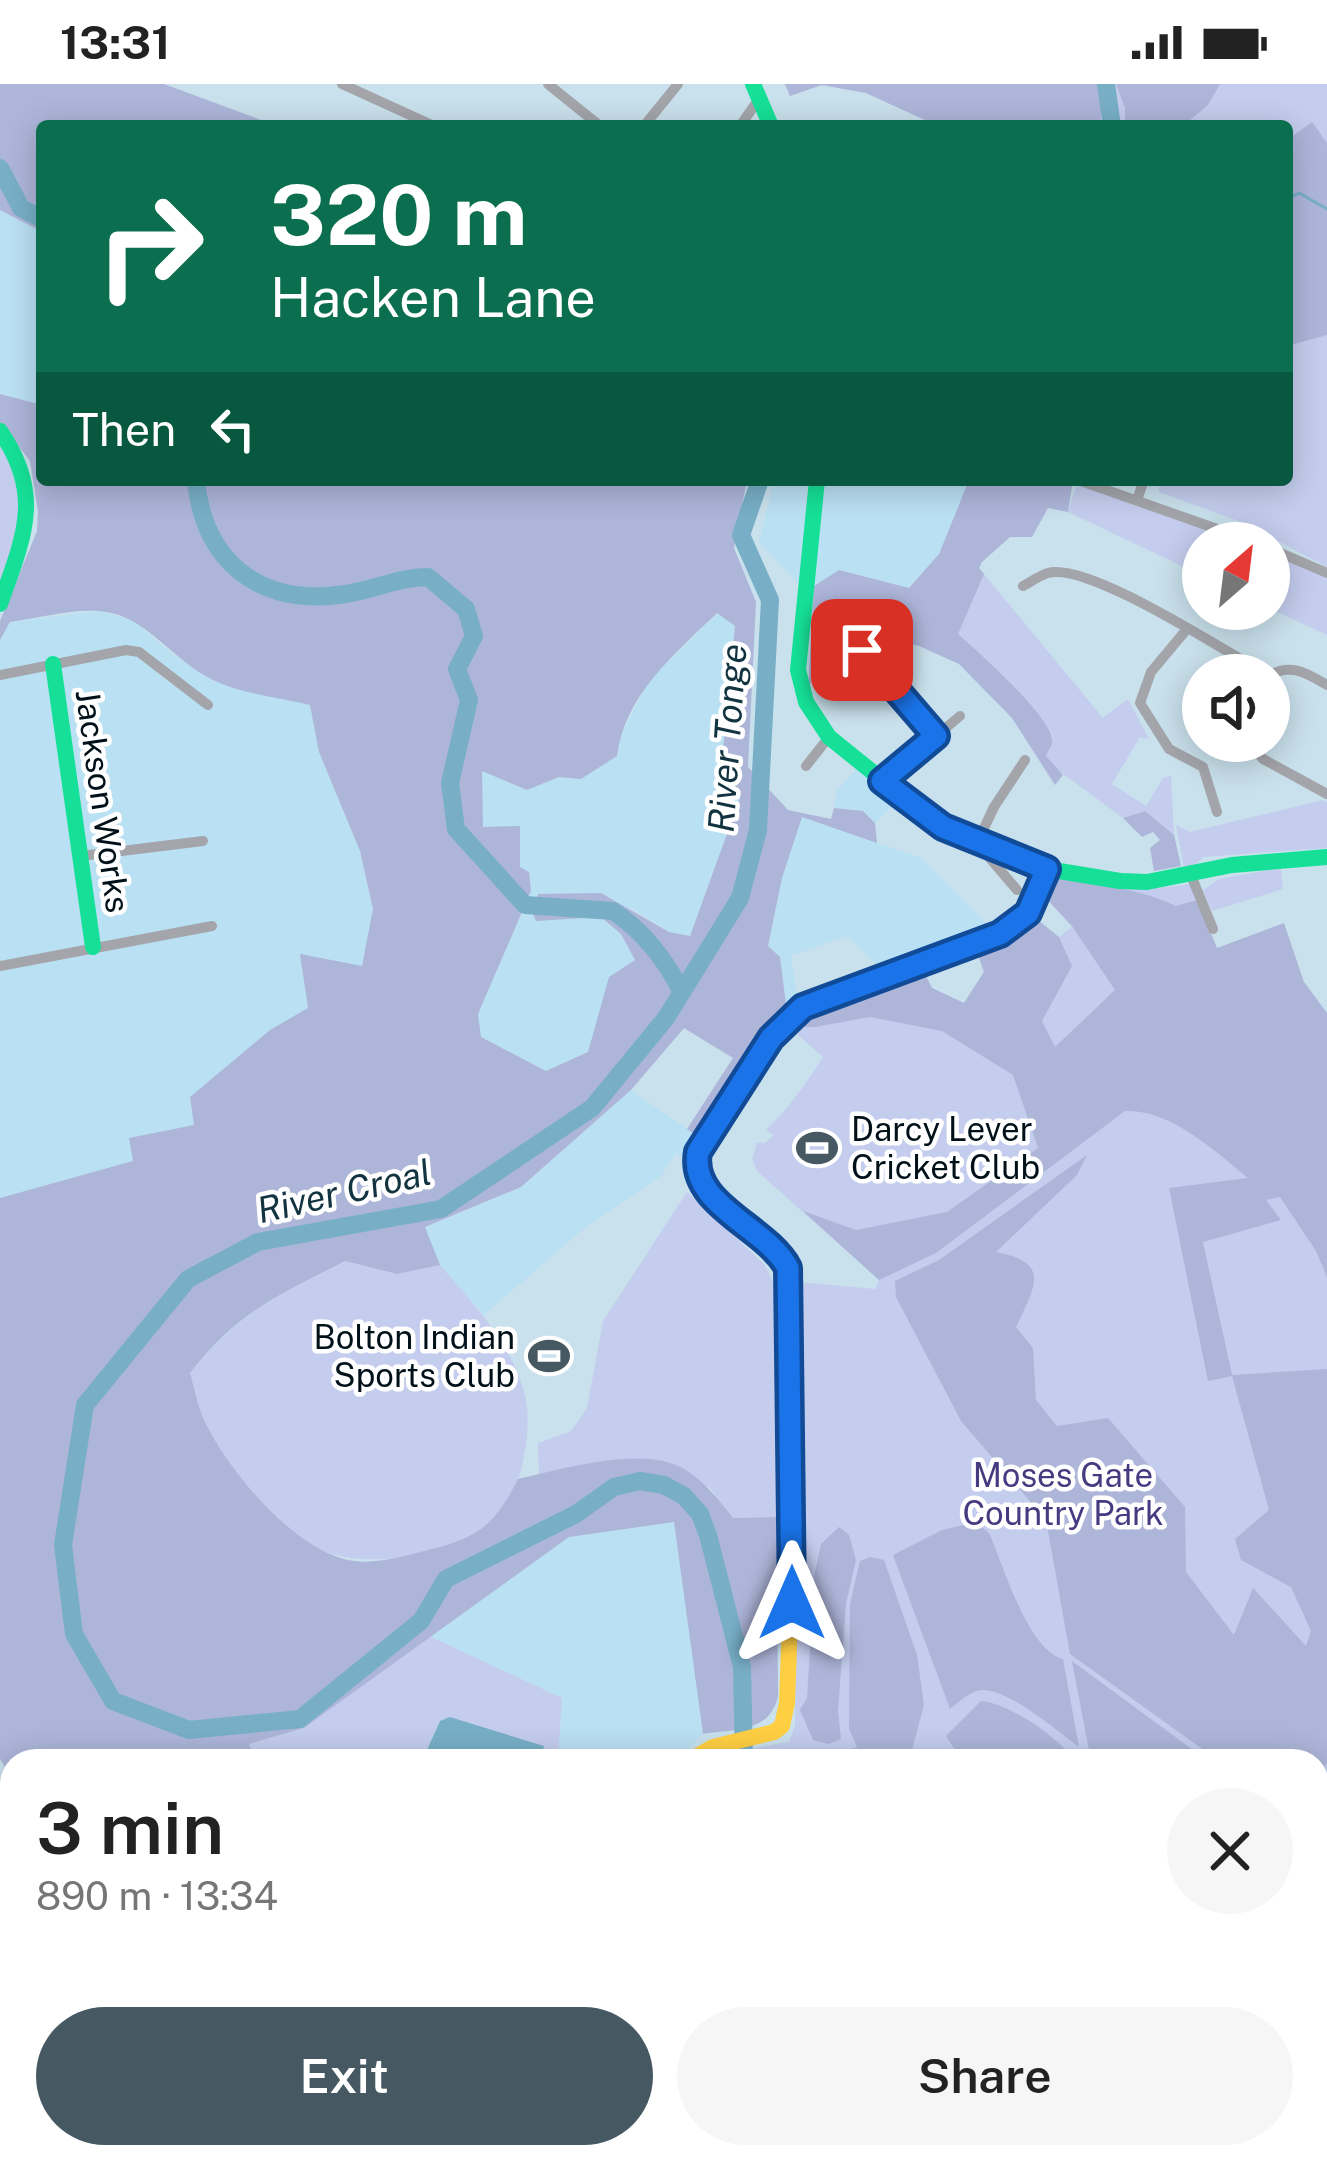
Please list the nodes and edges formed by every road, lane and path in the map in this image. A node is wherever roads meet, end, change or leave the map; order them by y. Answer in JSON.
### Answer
{"nodes":[{"id":1,"x":342,"y":84,"type":"edge"},
{"id":2,"x":548,"y":84,"type":"edge"},
{"id":3,"x":678,"y":84,"type":"edge"},
{"id":4,"x":370,"y":90,"type":"edge"},
{"id":5,"x":756,"y":91,"type":"edge"},
{"id":6,"x":423,"y":120,"type":"edge"},
{"id":7,"x":593,"y":120,"type":"edge"},
{"id":8,"x":649,"y":120,"type":"edge"},
{"id":9,"x":743,"y":120,"type":"edge"},
{"id":10,"x":768,"y":120,"type":"edge"},
{"id":11,"x":0,"y":431,"type":"edge"},
{"id":12,"x":816,"y":486,"type":"edge"},
{"id":13,"x":1096,"y":486,"type":"edge"},
{"id":14,"x":1142,"y":486,"type":"edge"},
{"id":15,"x":1137,"y":500,"type":"junction"},
{"id":16,"x":1198,"y":522,"type":"edge"},
{"id":17,"x":1290,"y":557,"type":"edge"},
{"id":18,"x":1327,"y":573,"type":"edge"},
{"id":19,"x":1023,"y":586,"type":"dead end"},
{"id":20,"x":0,"y":604,"type":"edge"},
{"id":21,"x":1182,"y":627,"type":"edge"},
{"id":22,"x":1185,"y":630,"type":"edge"},
{"id":23,"x":1188,"y":630,"type":"edge"},
{"id":24,"x":862,"y":650,"type":"dead end"},
{"id":25,"x":1231,"y":654,"type":"edge"},
{"id":26,"x":53,"y":664,"type":"junction"},
{"id":27,"x":1290,"y":669,"type":"edge"},
{"id":28,"x":0,"y":675,"type":"edge"},
{"id":29,"x":1327,"y":685,"type":"edge"},
{"id":30,"x":208,"y":705,"type":"dead end"},
{"id":31,"x":960,"y":716,"type":"dead end"},
{"id":32,"x":936,"y":736,"type":"junction"},
{"id":33,"x":830,"y":737,"type":"junction"},
{"id":34,"x":1025,"y":760,"type":"dead end"},
{"id":35,"x":1268,"y":762,"type":"edge"},
{"id":36,"x":806,"y":766,"type":"dead end"},
{"id":37,"x":882,"y":781,"type":"junction"},
{"id":38,"x":1327,"y":794,"type":"edge"},
{"id":39,"x":1217,"y":812,"type":"dead end"},
{"id":40,"x":203,"y":841,"type":"dead end"},
{"id":41,"x":977,"y":843,"type":"junction"},
{"id":42,"x":80,"y":856,"type":"junction"},
{"id":43,"x":1327,"y":857,"type":"edge"},
{"id":44,"x":1047,"y":869,"type":"junction"},
{"id":45,"x":1187,"y":874,"type":"junction"},
{"id":46,"x":1017,"y":890,"type":"dead end"},
{"id":47,"x":212,"y":926,"type":"dead end"},
{"id":48,"x":1213,"y":928,"type":"dead end"},
{"id":49,"x":93,"y":947,"type":"junction"},
{"id":50,"x":0,"y":966,"type":"edge"},
{"id":51,"x":703,"y":1749,"type":"edge"}],
"edges":[{"from":1,"to":4,"type":"street"},
{"from":2,"to":7,"type":"street"},
{"from":3,"to":8,"type":"street"},
{"from":4,"to":6,"type":"street"},
{"from":5,"to":9,"type":"street"},
{"from":5,"to":10,"type":"main road"},
{"from":11,"to":20,"type":"main road"},
{"from":12,"to":33,"type":"main road"},
{"from":13,"to":15,"type":"street"},
{"from":14,"to":15,"type":"street"},
{"from":15,"to":16,"type":"street"},
{"from":17,"to":18,"type":"street"},
{"from":19,"to":21,"type":"street"},
{"from":22,"to":39,"type":"street"},
{"from":23,"to":25,"type":"street"},
{"from":24,"to":32,"type":"street"},
{"from":26,"to":28,"type":"street"},
{"from":26,"to":30,"type":"street"},
{"from":26,"to":42,"type":"main road","name":"Jackson Works"},
{"from":27,"to":29,"type":"street"},
{"from":31,"to":32,"type":"street"},
{"from":32,"to":37,"type":"street"},
{"from":33,"to":36,"type":"street"},
{"from":33,"to":37,"type":"main road"},
{"from":34,"to":41,"type":"street"},
{"from":35,"to":38,"type":"street"},
{"from":37,"to":41,"type":"main road"},
{"from":40,"to":42,"type":"street"},
{"from":41,"to":44,"type":"main road"},
{"from":41,"to":46,"type":"street"},
{"from":42,"to":49,"type":"main road","name":"Jackson Works"},
{"from":43,"to":45,"type":"main road"},
{"from":44,"to":45,"type":"main road"},
{"from":44,"to":51,"type":"main road"},
{"from":45,"to":48,"type":"street"},
{"from":47,"to":49,"type":"street","name":"Jackson Works"},
{"from":49,"to":50,"type":"street","name":"Jackson Works"}]}
